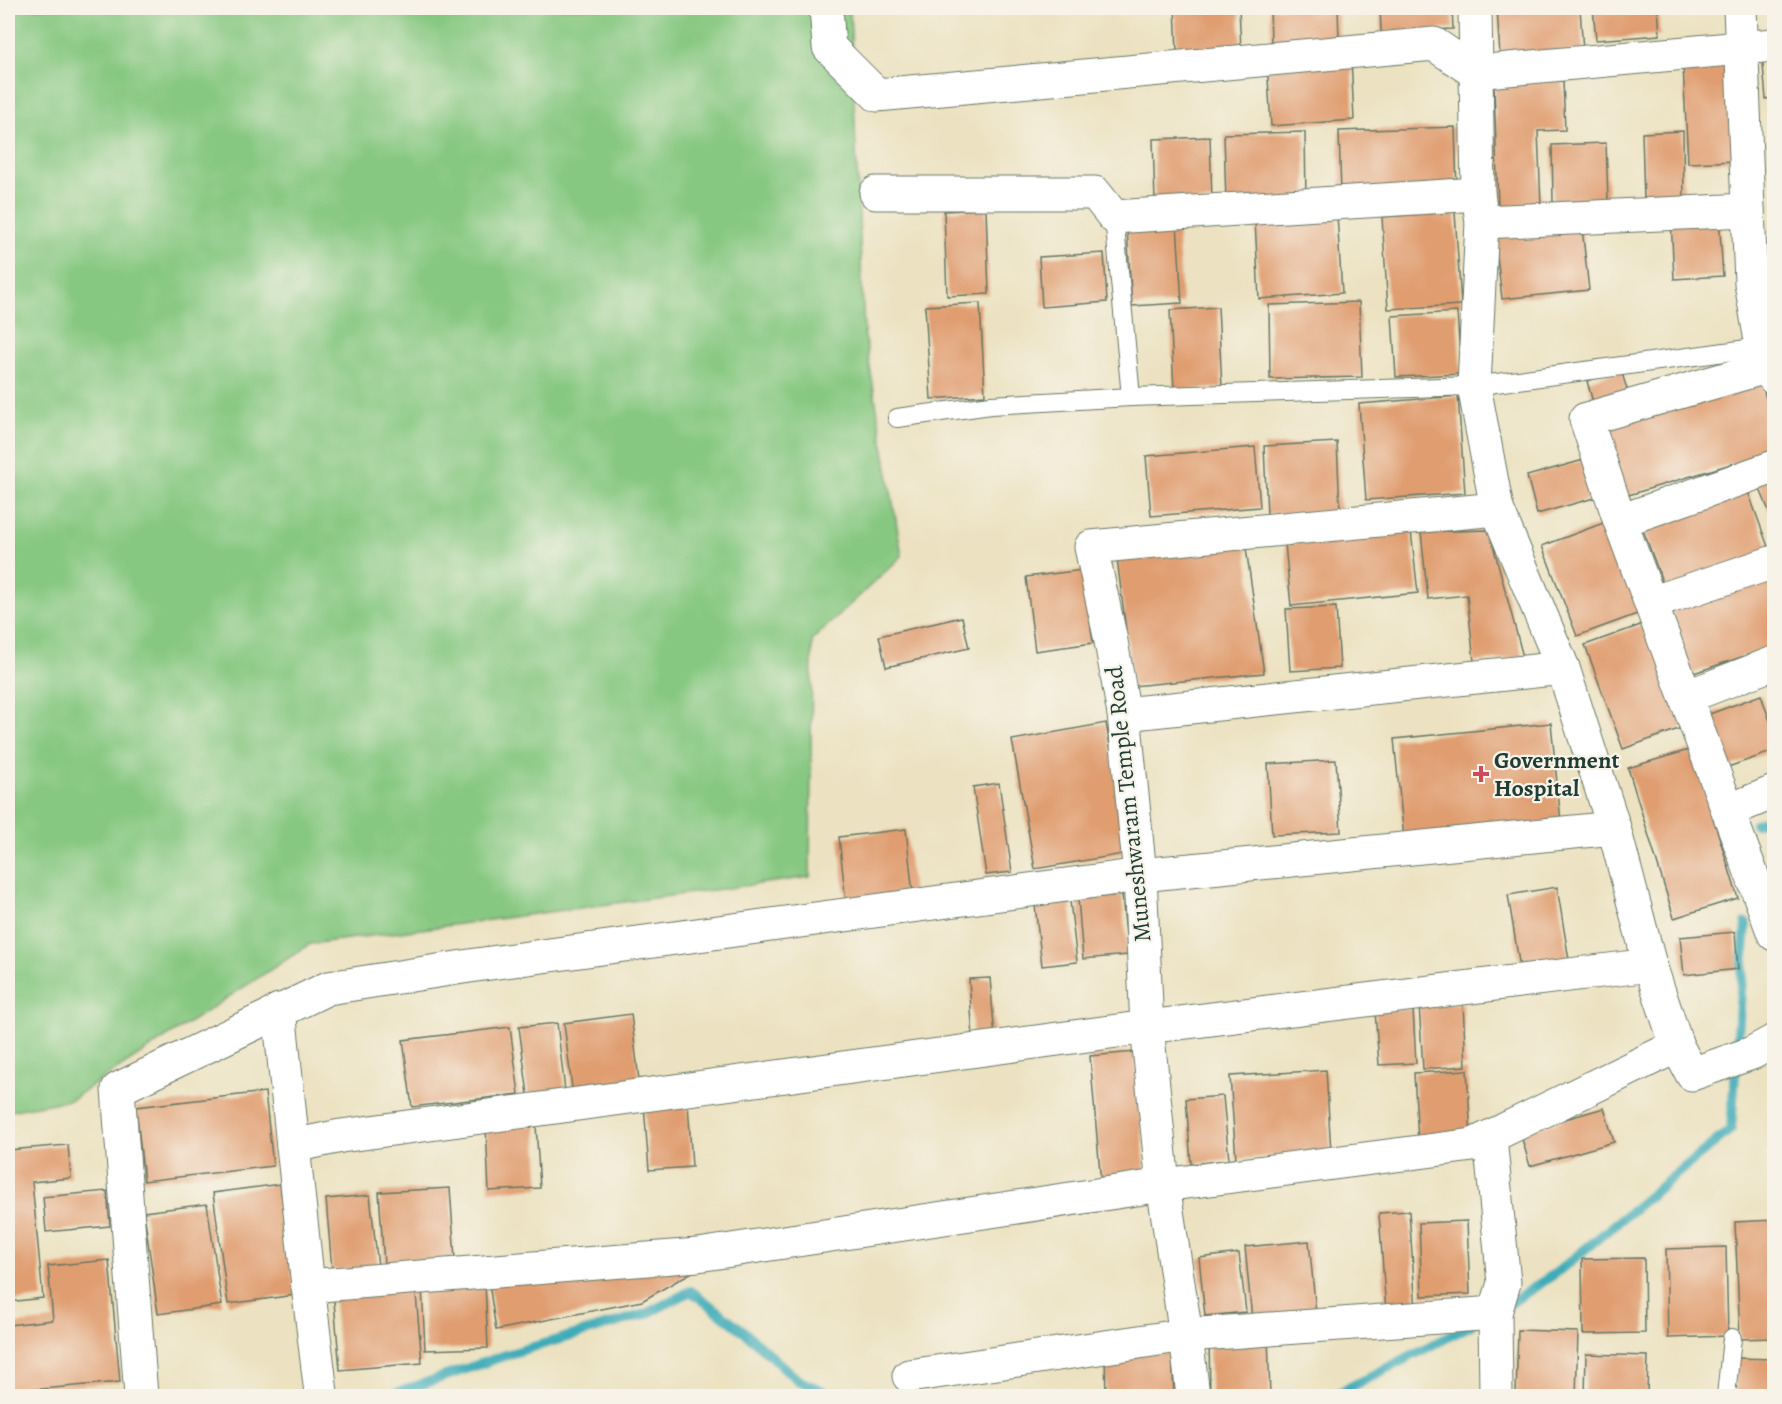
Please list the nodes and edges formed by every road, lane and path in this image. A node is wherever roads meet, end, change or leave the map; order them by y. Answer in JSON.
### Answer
{"nodes":[{"id":1,"x":826,"y":8,"type":"edge"},
{"id":2,"x":1475,"y":8,"type":"edge"},
{"id":3,"x":1740,"y":8,"type":"edge"},
{"id":4,"x":1774,"y":45,"type":"edge"},
{"id":5,"x":1742,"y":48,"type":"junction"},
{"id":6,"x":1475,"y":72,"type":"junction"},
{"id":7,"x":876,"y":193,"type":"dead end"},
{"id":8,"x":1480,"y":208,"type":"junction"},
{"id":9,"x":1748,"y":210,"type":"junction"},
{"id":10,"x":1114,"y":217,"type":"junction"},
{"id":11,"x":1769,"y":363,"type":"edge"},
{"id":12,"x":1474,"y":386,"type":"junction"},
{"id":13,"x":1131,"y":397,"type":"junction"},
{"id":14,"x":897,"y":418,"type":"dead end"},
{"id":15,"x":1774,"y":467,"type":"edge"},
{"id":16,"x":1497,"y":509,"type":"junction"},
{"id":17,"x":1620,"y":521,"type":"junction"},
{"id":18,"x":1774,"y":562,"type":"edge"},
{"id":19,"x":1650,"y":603,"type":"junction"},
{"id":20,"x":1774,"y":663,"type":"edge"},
{"id":21,"x":1563,"y":668,"type":"junction"},
{"id":22,"x":1686,"y":697,"type":"junction"},
{"id":23,"x":1124,"y":714,"type":"junction"},
{"id":24,"x":1774,"y":792,"type":"edge"},
{"id":25,"x":1728,"y":811,"type":"junction"},
{"id":26,"x":1614,"y":828,"type":"junction"},
{"id":27,"x":1140,"y":875,"type":"junction"},
{"id":28,"x":1774,"y":934,"type":"edge"},
{"id":29,"x":1650,"y":965,"type":"junction"},
{"id":30,"x":279,"y":1011,"type":"junction"},
{"id":31,"x":1147,"y":1027,"type":"junction"},
{"id":32,"x":1677,"y":1046,"type":"junction"},
{"id":33,"x":1763,"y":1047,"type":"edge"},
{"id":34,"x":1490,"y":1137,"type":"junction"},
{"id":35,"x":293,"y":1146,"type":"junction"},
{"id":36,"x":1163,"y":1185,"type":"junction"},
{"id":37,"x":308,"y":1286,"type":"junction"},
{"id":38,"x":1495,"y":1313,"type":"junction"},
{"id":39,"x":1186,"y":1335,"type":"junction"},
{"id":40,"x":1732,"y":1338,"type":"dead end"},
{"id":41,"x":909,"y":1376,"type":"dead end"},
{"id":42,"x":321,"y":1393,"type":"dead end"},
{"id":43,"x":141,"y":1396,"type":"edge"},
{"id":44,"x":1193,"y":1396,"type":"edge"},
{"id":45,"x":1496,"y":1396,"type":"edge"},
{"id":46,"x":1726,"y":1396,"type":"edge"}],
"edges":[{"from":1,"to":6,"type":"street"},
{"from":2,"to":6,"type":"street"},
{"from":3,"to":5,"type":"street"},
{"from":4,"to":5,"type":"street"},
{"from":5,"to":6,"type":"street"},
{"from":5,"to":9,"type":"street"},
{"from":6,"to":8,"type":"street"},
{"from":7,"to":10,"type":"street"},
{"from":8,"to":9,"type":"street"},
{"from":8,"to":10,"type":"street"},
{"from":8,"to":12,"type":"street"},
{"from":9,"to":11,"type":"street"},
{"from":10,"to":13,"type":"lane"},
{"from":11,"to":12,"type":"lane"},
{"from":11,"to":17,"type":"street"},
{"from":12,"to":13,"type":"lane"},
{"from":12,"to":16,"type":"street"},
{"from":13,"to":14,"type":"lane"},
{"from":15,"to":17,"type":"street"},
{"from":16,"to":21,"type":"street"},
{"from":16,"to":23,"type":"street","name":"Muneshwaram Temple Road"},
{"from":17,"to":19,"type":"street"},
{"from":18,"to":19,"type":"street"},
{"from":19,"to":22,"type":"street"},
{"from":20,"to":22,"type":"street"},
{"from":21,"to":23,"type":"street"},
{"from":21,"to":26,"type":"street"},
{"from":22,"to":25,"type":"street"},
{"from":23,"to":27,"type":"street","name":"Muneshwaram Temple Road"},
{"from":24,"to":25,"type":"street"},
{"from":25,"to":28,"type":"street"},
{"from":26,"to":27,"type":"street"},
{"from":26,"to":29,"type":"street"},
{"from":27,"to":30,"type":"street"},
{"from":27,"to":31,"type":"street","name":"Muneshwaram Temple Road"},
{"from":29,"to":31,"type":"street"},
{"from":29,"to":32,"type":"street"},
{"from":30,"to":35,"type":"street"},
{"from":30,"to":43,"type":"street"},
{"from":31,"to":35,"type":"street"},
{"from":31,"to":36,"type":"street","name":"Muneshwaram Temple Road"},
{"from":32,"to":33,"type":"street"},
{"from":32,"to":34,"type":"street"},
{"from":34,"to":36,"type":"street"},
{"from":34,"to":38,"type":"street"},
{"from":35,"to":37,"type":"street"},
{"from":36,"to":37,"type":"street"},
{"from":36,"to":39,"type":"street","name":"Muneshwaram Temple Road"},
{"from":37,"to":42,"type":"street"},
{"from":38,"to":39,"type":"street"},
{"from":38,"to":45,"type":"street"},
{"from":39,"to":41,"type":"street"},
{"from":39,"to":44,"type":"street","name":"Muneshwaram Temple Road"},
{"from":40,"to":46,"type":"lane"}]}
